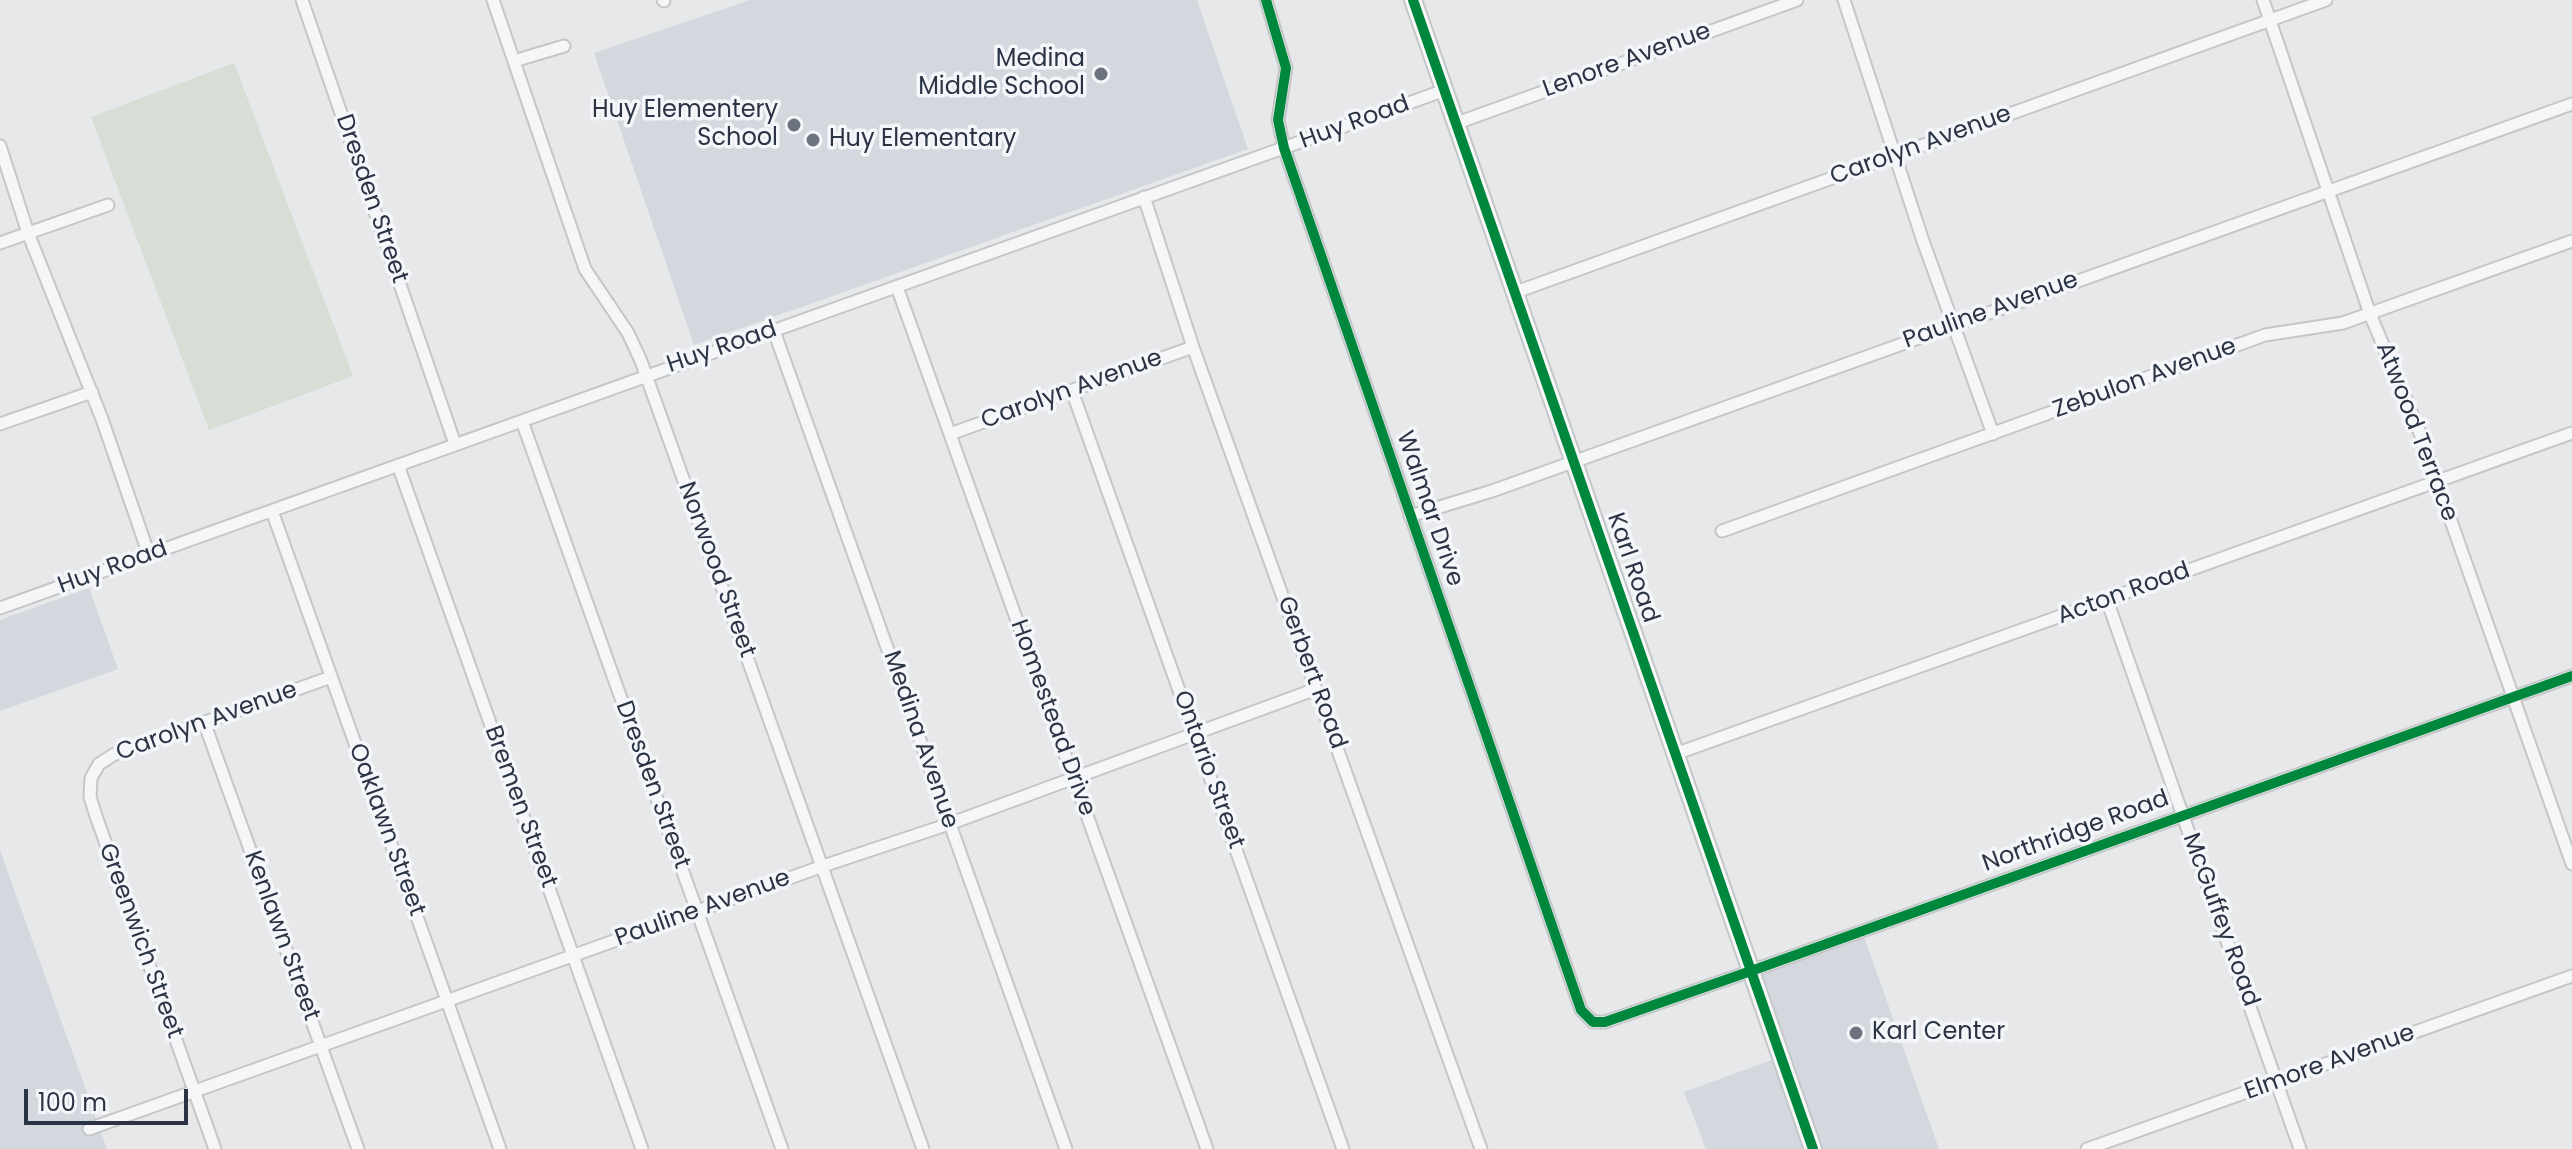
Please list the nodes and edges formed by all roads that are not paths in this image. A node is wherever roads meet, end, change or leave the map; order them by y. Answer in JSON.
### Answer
{"nodes":[{"id":1,"x":302,"y":0,"type":"edge"},
{"id":2,"x":493,"y":0,"type":"edge"},
{"id":3,"x":1266,"y":0,"type":"edge"},
{"id":4,"x":1413,"y":0,"type":"edge"},
{"id":5,"x":1797,"y":0,"type":"edge"},
{"id":6,"x":1844,"y":0,"type":"edge"},
{"id":7,"x":2263,"y":0,"type":"edge"},
{"id":8,"x":2326,"y":0,"type":"edge"},
{"id":9,"x":2269,"y":20,"type":"junction"},
{"id":10,"x":564,"y":46,"type":"dead end"},
{"id":11,"x":514,"y":61,"type":"junction"},
{"id":12,"x":1445,"y":90,"type":"junction"},
{"id":13,"x":2572,"y":104,"type":"edge"},
{"id":14,"x":1457,"y":123,"type":"junction"},
{"id":15,"x":0,"y":146,"type":"edge"},
{"id":16,"x":1284,"y":148,"type":"junction"},
{"id":17,"x":1894,"y":155,"type":"junction"},
{"id":18,"x":2327,"y":192,"type":"junction"},
{"id":19,"x":1144,"y":197,"type":"junction"},
{"id":20,"x":108,"y":205,"type":"dead end"},
{"id":21,"x":28,"y":233,"type":"junction"},
{"id":22,"x":2572,"y":241,"type":"edge"},
{"id":23,"x":0,"y":243,"type":"edge"},
{"id":24,"x":897,"y":287,"type":"junction"},
{"id":25,"x":1516,"y":292,"type":"junction"},
{"id":26,"x":2370,"y":314,"type":"junction"},
{"id":27,"x":1953,"y":326,"type":"junction"},
{"id":28,"x":774,"y":331,"type":"junction"},
{"id":29,"x":1193,"y":347,"type":"junction"},
{"id":30,"x":646,"y":375,"type":"junction"},
{"id":31,"x":1072,"y":391,"type":"junction"},
{"id":32,"x":92,"y":392,"type":"junction"},
{"id":33,"x":522,"y":421,"type":"junction"},
{"id":34,"x":0,"y":424,"type":"edge"},
{"id":35,"x":2572,"y":433,"type":"edge"},
{"id":36,"x":950,"y":434,"type":"junction"},
{"id":37,"x":1993,"y":434,"type":"junction"},
{"id":38,"x":455,"y":444,"type":"junction"},
{"id":39,"x":1573,"y":460,"type":"junction"},
{"id":40,"x":398,"y":465,"type":"junction"},
{"id":41,"x":2436,"y":480,"type":"junction"},
{"id":42,"x":272,"y":511,"type":"junction"},
{"id":43,"x":1410,"y":516,"type":"junction"},
{"id":44,"x":1722,"y":531,"type":"dead end"},
{"id":45,"x":149,"y":555,"type":"junction"},
{"id":46,"x":2107,"y":600,"type":"junction"},
{"id":47,"x":0,"y":608,"type":"edge"},
{"id":48,"x":2572,"y":676,"type":"edge"},
{"id":49,"x":331,"y":677,"type":"junction"},
{"id":50,"x":1316,"y":689,"type":"junction"},
{"id":51,"x":2512,"y":697,"type":"junction"},
{"id":52,"x":204,"y":722,"type":"junction"},
{"id":53,"x":1195,"y":732,"type":"junction"},
{"id":54,"x":1675,"y":754,"type":"junction"},
{"id":55,"x":1073,"y":777,"type":"junction"},
{"id":56,"x":91,"y":778,"type":"joint"},
{"id":57,"x":2183,"y":815,"type":"junction"},
{"id":58,"x":949,"y":824,"type":"junction"},
{"id":59,"x":2572,"y":864,"type":"edge"},
{"id":60,"x":823,"y":866,"type":"junction"},
{"id":61,"x":697,"y":911,"type":"junction"},
{"id":62,"x":573,"y":956,"type":"junction"},
{"id":63,"x":1751,"y":971,"type":"junction"},
{"id":64,"x":2572,"y":976,"type":"edge"},
{"id":65,"x":448,"y":1000,"type":"junction"},
{"id":66,"x":1593,"y":1022,"type":"joint"},
{"id":67,"x":321,"y":1046,"type":"junction"},
{"id":68,"x":2278,"y":1082,"type":"junction"},
{"id":69,"x":194,"y":1091,"type":"junction"},
{"id":70,"x":89,"y":1129,"type":"dead end"},
{"id":71,"x":215,"y":1149,"type":"edge"},
{"id":72,"x":358,"y":1149,"type":"edge"},
{"id":73,"x":500,"y":1149,"type":"edge"},
{"id":74,"x":642,"y":1149,"type":"edge"},
{"id":75,"x":782,"y":1149,"type":"edge"},
{"id":76,"x":923,"y":1149,"type":"edge"},
{"id":77,"x":1066,"y":1149,"type":"edge"},
{"id":78,"x":1207,"y":1149,"type":"edge"},
{"id":79,"x":1343,"y":1149,"type":"edge"},
{"id":80,"x":1481,"y":1149,"type":"edge"},
{"id":81,"x":1813,"y":1149,"type":"edge"},
{"id":82,"x":2087,"y":1149,"type":"edge"},
{"id":83,"x":2300,"y":1149,"type":"edge"}],
"edges":[{"from":1,"to":38,"type":"street","name":"Dresden Street"},
{"from":2,"to":11,"type":"street","name":"Norwood Street"},
{"from":3,"to":16,"type":"street","name":"Walmar Drive"},
{"from":4,"to":12,"type":"main road","name":"Karl Road"},
{"from":5,"to":14,"type":"street","name":"Lenore Avenue"},
{"from":6,"to":17,"type":"street"},
{"from":7,"to":9,"type":"street","name":"Atwood Terrace"},
{"from":8,"to":9,"type":"street","name":"Carolyn Avenue"},
{"from":9,"to":17,"type":"street","name":"Carolyn Avenue"},
{"from":9,"to":18,"type":"street","name":"Atwood Terrace"},
{"from":10,"to":11,"type":"street"},
{"from":11,"to":30,"type":"street","name":"Norwood Street"},
{"from":12,"to":14,"type":"main road","name":"Karl Road"},
{"from":12,"to":16,"type":"street","name":"Huy Road"},
{"from":13,"to":18,"type":"street","name":"Pauline Avenue"},
{"from":14,"to":25,"type":"main road","name":"Karl Road"},
{"from":15,"to":21,"type":"street"},
{"from":16,"to":19,"type":"street","name":"Huy Road"},
{"from":16,"to":43,"type":"street","name":"Walmar Drive"},
{"from":17,"to":25,"type":"street","name":"Carolyn Avenue"},
{"from":17,"to":27,"type":"street"},
{"from":18,"to":26,"type":"street","name":"Atwood Terrace"},
{"from":18,"to":27,"type":"street","name":"Pauline Avenue"},
{"from":19,"to":24,"type":"street","name":"Huy Road"},
{"from":19,"to":29,"type":"street","name":"Gerbert Road"},
{"from":20,"to":21,"type":"street"},
{"from":21,"to":23,"type":"street"},
{"from":21,"to":32,"type":"street"},
{"from":22,"to":26,"type":"street","name":"Zebulon Avenue"},
{"from":24,"to":28,"type":"street","name":"Huy Road"},
{"from":24,"to":36,"type":"street","name":"Homestead Drive"},
{"from":25,"to":39,"type":"main road","name":"Karl Road"},
{"from":26,"to":37,"type":"street","name":"Zebulon Avenue"},
{"from":26,"to":41,"type":"street","name":"Atwood Terrace"},
{"from":27,"to":37,"type":"street"},
{"from":27,"to":39,"type":"street","name":"Pauline Avenue"},
{"from":28,"to":30,"type":"street","name":"Huy Road"},
{"from":28,"to":58,"type":"street","name":"Medina Avenue"},
{"from":29,"to":31,"type":"street","name":"Carolyn Avenue"},
{"from":29,"to":50,"type":"street","name":"Gerbert Road"},
{"from":30,"to":33,"type":"street","name":"Huy Road"},
{"from":30,"to":60,"type":"street","name":"Norwood Street"},
{"from":31,"to":36,"type":"street","name":"Carolyn Avenue"},
{"from":31,"to":53,"type":"street","name":"Ontario Street"},
{"from":32,"to":34,"type":"street"},
{"from":32,"to":45,"type":"street"},
{"from":33,"to":38,"type":"street","name":"Huy Road"},
{"from":33,"to":61,"type":"street","name":"Dresden Street"},
{"from":35,"to":41,"type":"street","name":"Acton Road"},
{"from":36,"to":55,"type":"street","name":"Homestead Drive"},
{"from":37,"to":44,"type":"street","name":"Zebulon Avenue"},
{"from":38,"to":40,"type":"street","name":"Huy Road"},
{"from":39,"to":43,"type":"street","name":"Pauline Avenue"},
{"from":39,"to":54,"type":"main road","name":"Karl Road"},
{"from":40,"to":42,"type":"street","name":"Huy Road"},
{"from":40,"to":62,"type":"street","name":"Bremen Street"},
{"from":41,"to":46,"type":"street","name":"Acton Road"},
{"from":41,"to":51,"type":"street","name":"Atwood Terrace"},
{"from":42,"to":45,"type":"street","name":"Huy Road"},
{"from":42,"to":49,"type":"street","name":"Oaklawn Street"},
{"from":43,"to":66,"type":"street","name":"Walmar Drive"},
{"from":45,"to":47,"type":"street","name":"Huy Road"},
{"from":46,"to":54,"type":"street","name":"Acton Road"},
{"from":46,"to":57,"type":"street","name":"McGuffey Road"},
{"from":48,"to":51,"type":"street","name":"Northridge Road"},
{"from":49,"to":52,"type":"street","name":"Carolyn Avenue"},
{"from":49,"to":65,"type":"street","name":"Oaklawn Street"},
{"from":50,"to":53,"type":"street","name":"Pauline Avenue"},
{"from":50,"to":80,"type":"street","name":"Gerbert Road"},
{"from":51,"to":57,"type":"street","name":"Northridge Road"},
{"from":51,"to":59,"type":"street","name":"Atwood Terrace"},
{"from":52,"to":56,"type":"street","name":"Carolyn Avenue"},
{"from":52,"to":67,"type":"street","name":"Kenlawn Street"},
{"from":53,"to":55,"type":"street","name":"Pauline Avenue"},
{"from":53,"to":79,"type":"street","name":"Ontario Street"},
{"from":54,"to":63,"type":"main road","name":"Karl Road"},
{"from":55,"to":58,"type":"street","name":"Pauline Avenue"},
{"from":55,"to":78,"type":"street","name":"Homestead Drive"},
{"from":56,"to":69,"type":"street","name":"Greenwich Street"},
{"from":57,"to":63,"type":"street","name":"Northridge Road"},
{"from":57,"to":68,"type":"street","name":"McGuffey Road"},
{"from":58,"to":60,"type":"street","name":"Pauline Avenue"},
{"from":58,"to":77,"type":"street","name":"Medina Avenue"},
{"from":60,"to":61,"type":"street","name":"Pauline Avenue"},
{"from":60,"to":76,"type":"street","name":"Norwood Street"},
{"from":61,"to":62,"type":"street","name":"Pauline Avenue"},
{"from":61,"to":75,"type":"street","name":"Dresden Street"},
{"from":62,"to":65,"type":"street","name":"Pauline Avenue"},
{"from":62,"to":74,"type":"street","name":"Bremen Street"},
{"from":63,"to":66,"type":"street","name":"Northridge Road"},
{"from":63,"to":81,"type":"main road","name":"Karl Road"},
{"from":64,"to":68,"type":"street","name":"Elmore Avenue"},
{"from":65,"to":67,"type":"street","name":"Pauline Avenue"},
{"from":65,"to":73,"type":"street","name":"Oaklawn Street"},
{"from":67,"to":69,"type":"street","name":"Pauline Avenue"},
{"from":67,"to":72,"type":"street","name":"Kenlawn Street"},
{"from":68,"to":82,"type":"street","name":"Elmore Avenue"},
{"from":68,"to":83,"type":"street","name":"McGuffey Road"},
{"from":69,"to":70,"type":"street","name":"Pauline Avenue"},
{"from":69,"to":71,"type":"street","name":"Greenwich Street"}]}
